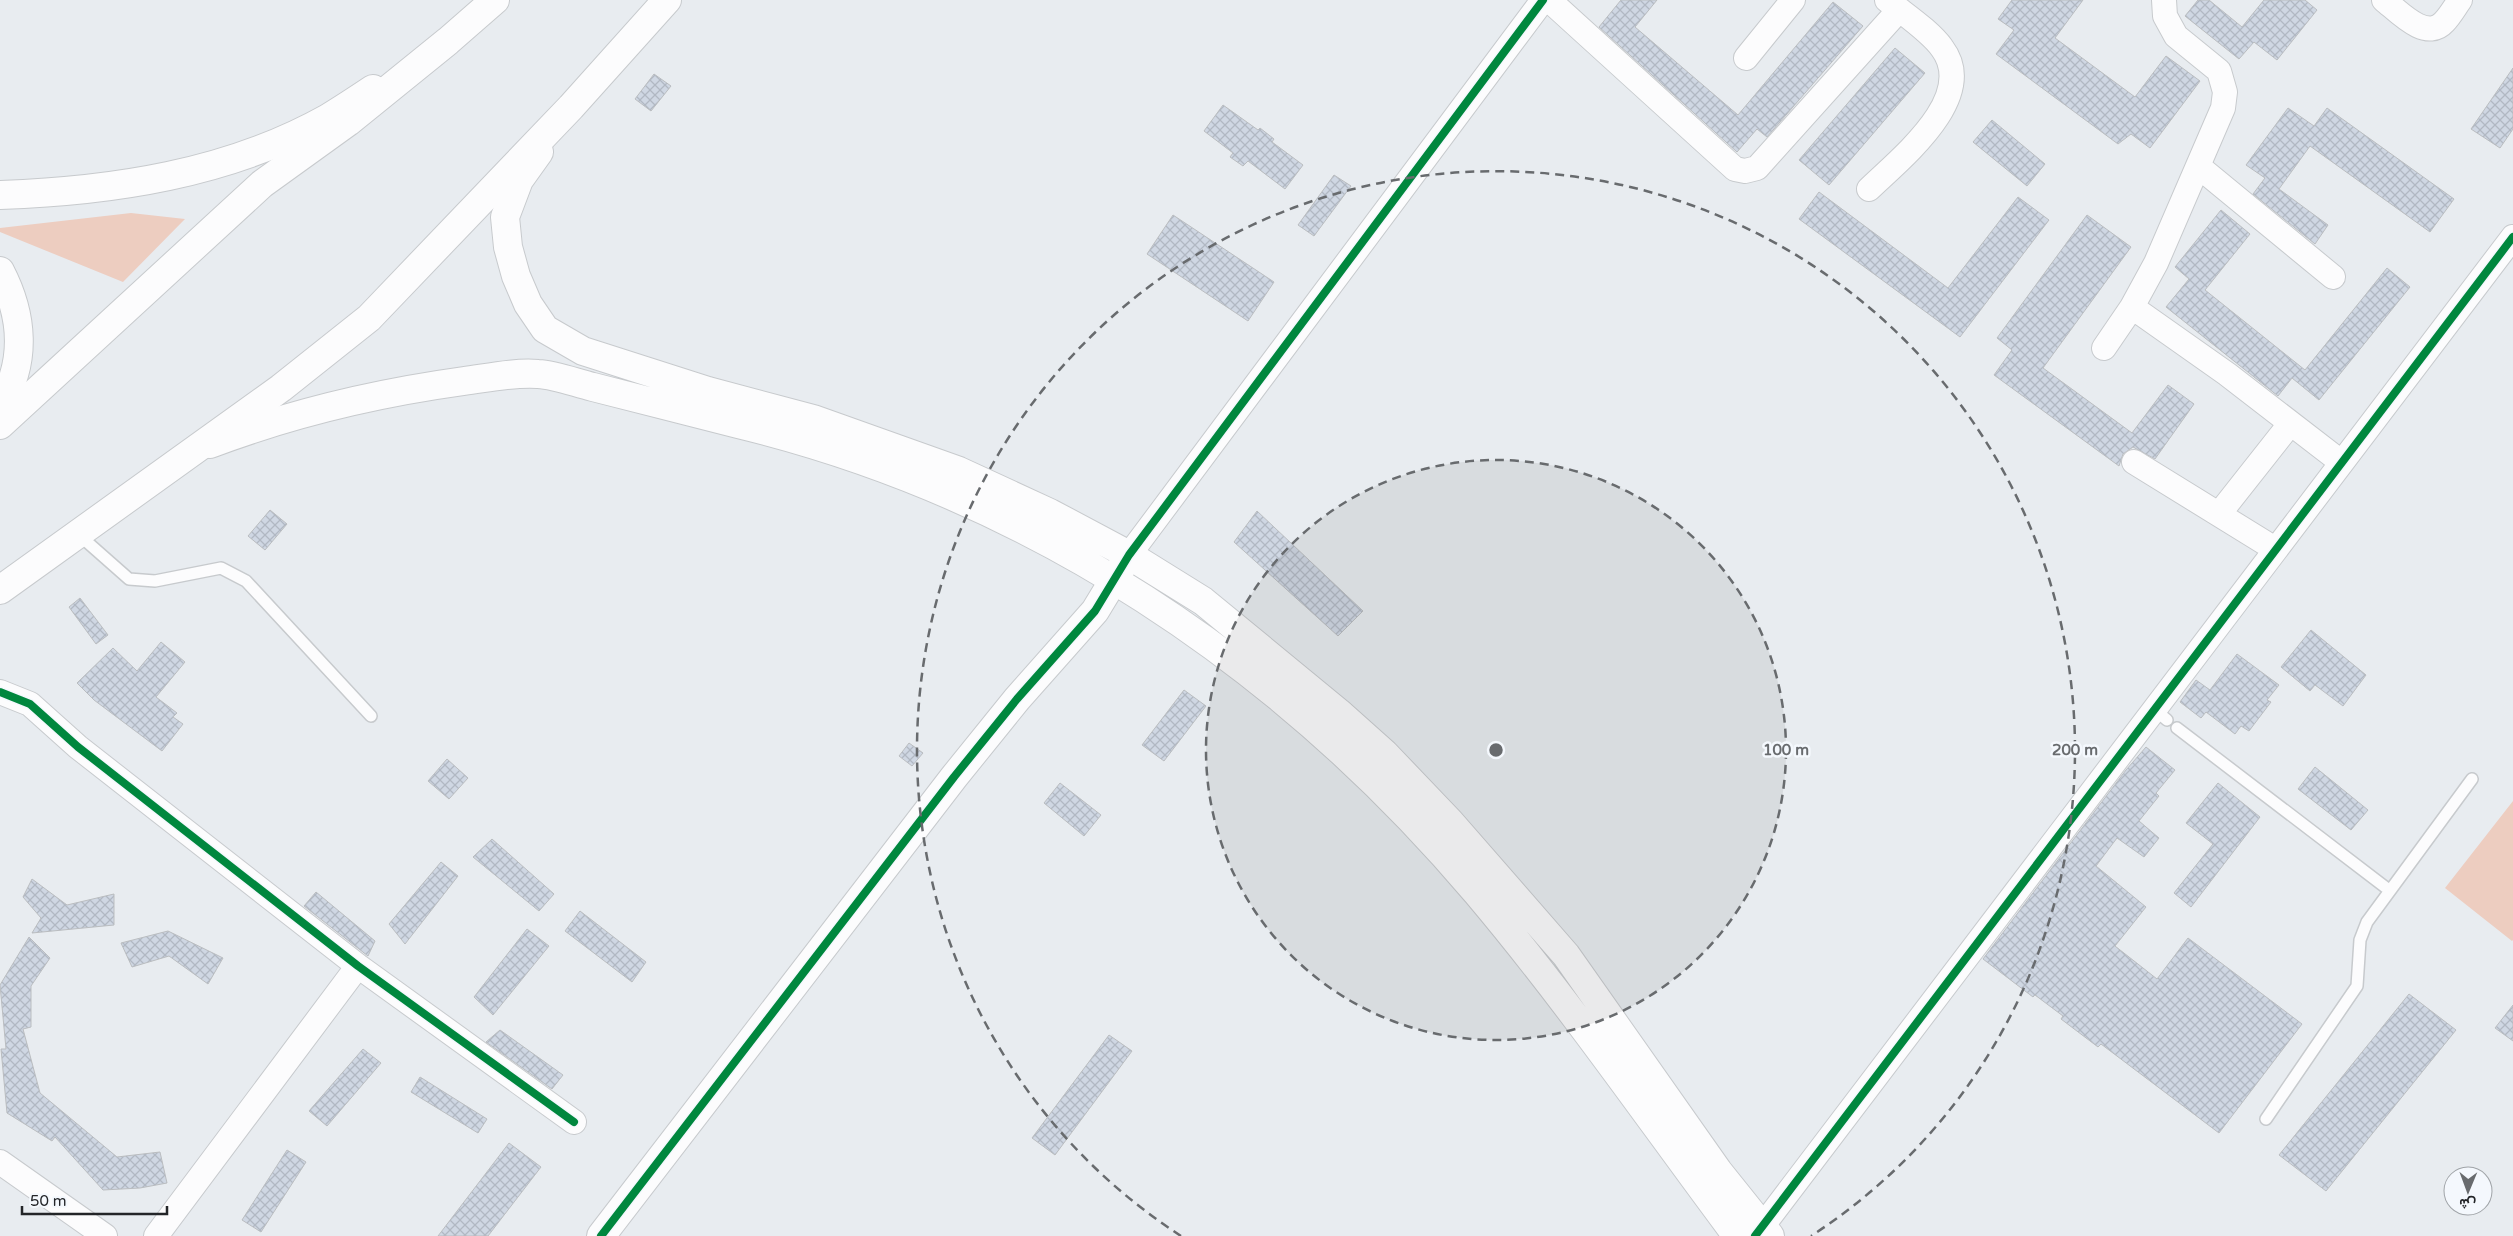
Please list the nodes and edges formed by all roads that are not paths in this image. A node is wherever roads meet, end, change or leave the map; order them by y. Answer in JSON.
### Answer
{"nodes":[{"id":1,"x":495,"y":0,"type":"edge"},
{"id":2,"x":667,"y":0,"type":"edge"},
{"id":3,"x":1543,"y":0,"type":"edge"},
{"id":4,"x":1550,"y":0,"type":"edge"},
{"id":5,"x":1794,"y":0,"type":"edge"},
{"id":6,"x":2164,"y":0,"type":"edge"},
{"id":7,"x":2384,"y":0,"type":"edge"},
{"id":8,"x":2460,"y":0,"type":"edge"},
{"id":9,"x":1893,"y":5,"type":"edge"},
{"id":10,"x":448,"y":41,"type":"junction"},
{"id":11,"x":1746,"y":58,"type":"dead end"},
{"id":12,"x":571,"y":107,"type":"junction"},
{"id":13,"x":2198,"y":166,"type":"junction"},
{"id":14,"x":1869,"y":189,"type":"dead end"},
{"id":15,"x":0,"y":196,"type":"edge"},
{"id":16,"x":2513,"y":237,"type":"edge"},
{"id":17,"x":0,"y":271,"type":"edge"},
{"id":18,"x":2333,"y":277,"type":"dead end"},
{"id":19,"x":2132,"y":307,"type":"junction"},
{"id":20,"x":2104,"y":348,"type":"dead end"},
{"id":21,"x":0,"y":406,"type":"edge"},
{"id":22,"x":2290,"y":424,"type":"junction"},
{"id":23,"x":0,"y":425,"type":"edge"},
{"id":24,"x":192,"y":450,"type":"junction"},
{"id":25,"x":2134,"y":462,"type":"dead end"},
{"id":26,"x":2340,"y":462,"type":"junction"},
{"id":27,"x":2219,"y":514,"type":"junction"},
{"id":28,"x":78,"y":533,"type":"junction"},
{"id":29,"x":2275,"y":549,"type":"junction"},
{"id":30,"x":1129,"y":555,"type":"junction"},
{"id":31,"x":1114,"y":580,"type":"junction"},
{"id":32,"x":0,"y":590,"type":"edge"},
{"id":33,"x":0,"y":692,"type":"edge"},
{"id":34,"x":371,"y":716,"type":"dead end"},
{"id":35,"x":2177,"y":728,"type":"dead end"},
{"id":36,"x":2472,"y":779,"type":"dead end"},
{"id":37,"x":2390,"y":890,"type":"junction"},
{"id":38,"x":358,"y":966,"type":"junction"},
{"id":39,"x":2266,"y":1119,"type":"dead end"},
{"id":40,"x":574,"y":1122,"type":"dead end"},
{"id":41,"x":0,"y":1162,"type":"edge"},
{"id":42,"x":1763,"y":1233,"type":"edge"},
{"id":43,"x":105,"y":1236,"type":"edge"},
{"id":44,"x":156,"y":1236,"type":"edge"},
{"id":45,"x":601,"y":1236,"type":"edge"},
{"id":46,"x":1737,"y":1236,"type":"edge"}],
"edges":[{"from":1,"to":10,"type":"main road"},
{"from":2,"to":12,"type":"main road"},
{"from":3,"to":30,"type":"street"},
{"from":4,"to":9,"type":"street"},
{"from":5,"to":11,"type":"street"},
{"from":6,"to":13,"type":"street"},
{"from":7,"to":8,"type":"street"},
{"from":9,"to":14,"type":"street"},
{"from":10,"to":15,"type":"main road"},
{"from":10,"to":23,"type":"main road"},
{"from":12,"to":24,"type":"main road"},
{"from":12,"to":30,"type":"main road"},
{"from":13,"to":18,"type":"street"},
{"from":13,"to":19,"type":"street"},
{"from":16,"to":26,"type":"street"},
{"from":17,"to":21,"type":"main road"},
{"from":19,"to":20,"type":"street"},
{"from":19,"to":22,"type":"street"},
{"from":22,"to":26,"type":"street"},
{"from":22,"to":27,"type":"street"},
{"from":24,"to":28,"type":"main road"},
{"from":24,"to":31,"type":"main road"},
{"from":25,"to":27,"type":"street"},
{"from":26,"to":29,"type":"street"},
{"from":27,"to":29,"type":"street"},
{"from":28,"to":32,"type":"main road"},
{"from":28,"to":34,"type":"lane"},
{"from":29,"to":42,"type":"street"},
{"from":30,"to":31,"type":"main road"},
{"from":30,"to":42,"type":"main road"},
{"from":31,"to":45,"type":"main road"},
{"from":31,"to":46,"type":"main road"},
{"from":33,"to":38,"type":"street"},
{"from":35,"to":37,"type":"lane"},
{"from":36,"to":37,"type":"lane"},
{"from":37,"to":39,"type":"lane"},
{"from":38,"to":40,"type":"street"},
{"from":38,"to":44,"type":"street"},
{"from":41,"to":43,"type":"street"}]}
